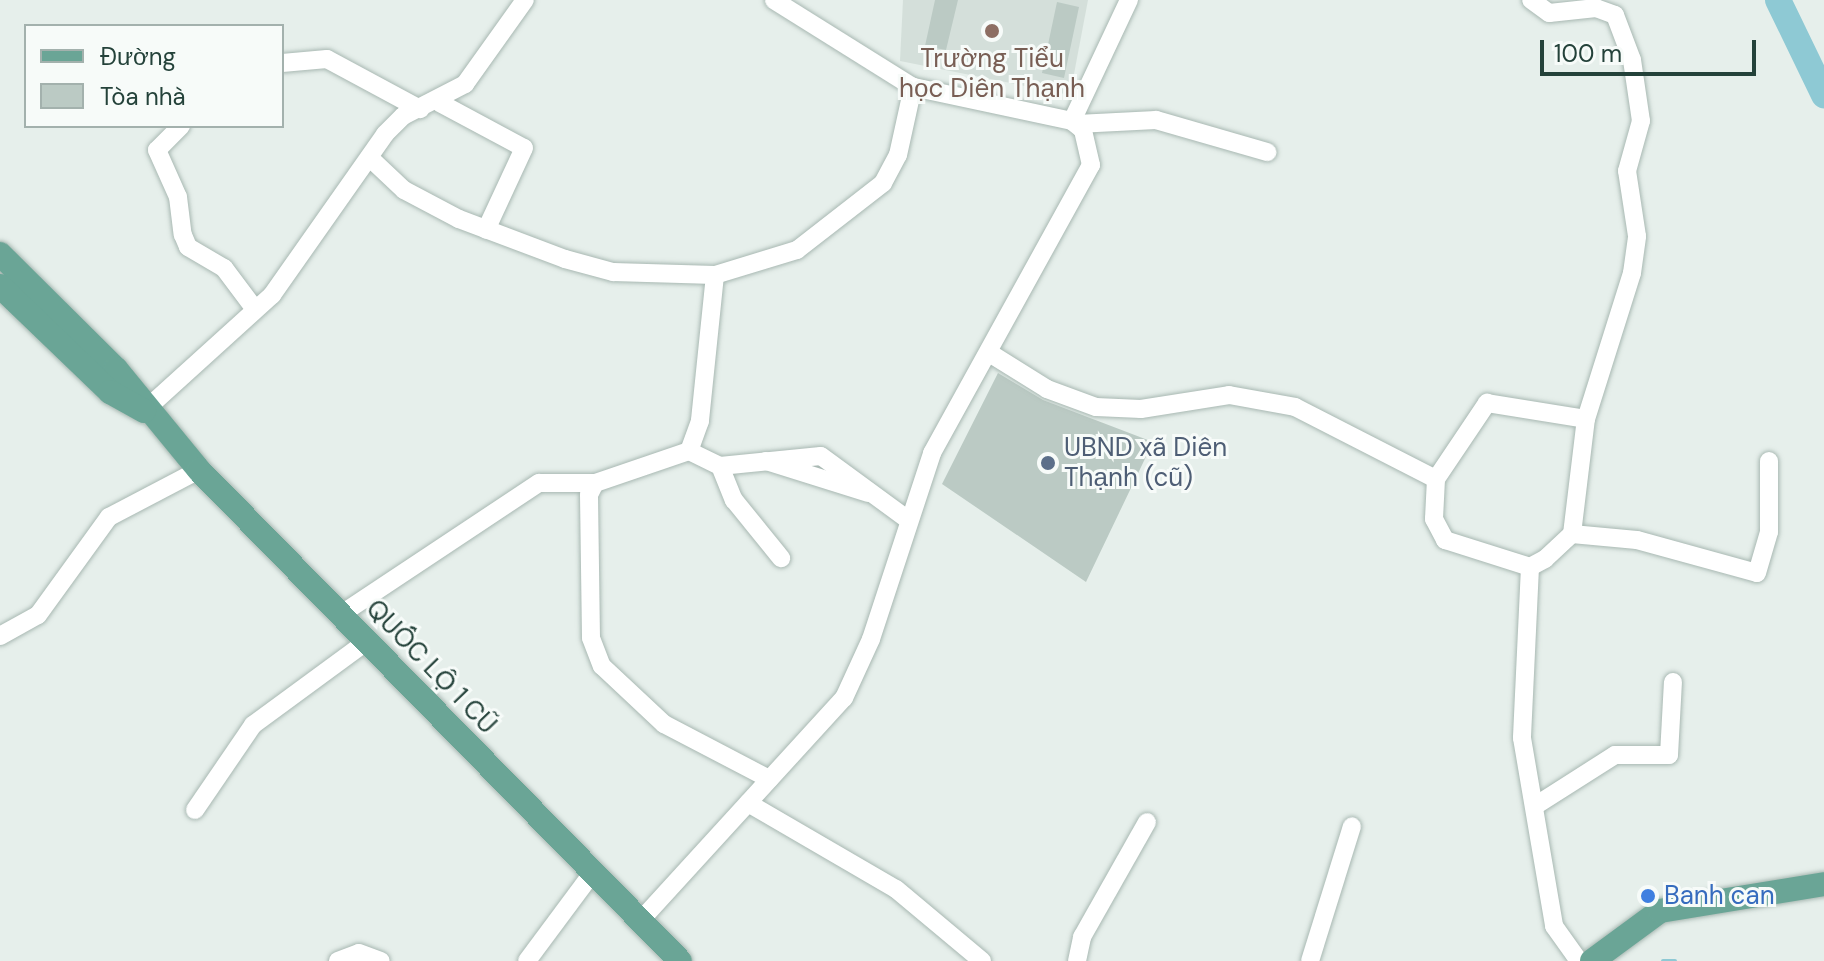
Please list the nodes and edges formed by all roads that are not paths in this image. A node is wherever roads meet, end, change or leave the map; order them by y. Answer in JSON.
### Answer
{"nodes":[{"id":1,"x":525,"y":0,"type":"edge"},
{"id":2,"x":774,"y":0,"type":"edge"},
{"id":3,"x":1129,"y":0,"type":"edge"},
{"id":4,"x":1531,"y":0,"type":"edge"},
{"id":5,"x":284,"y":63,"type":"edge"},
{"id":6,"x":913,"y":87,"type":"junction"},
{"id":7,"x":440,"y":103,"type":"junction"},
{"id":8,"x":420,"y":109,"type":"junction"},
{"id":9,"x":1074,"y":123,"type":"junction"},
{"id":10,"x":179,"y":128,"type":"edge"},
{"id":11,"x":1267,"y":152,"type":"dead end"},
{"id":12,"x":370,"y":158,"type":"junction"},
{"id":13,"x":486,"y":230,"type":"junction"},
{"id":14,"x":0,"y":253,"type":"edge"},
{"id":15,"x":715,"y":275,"type":"junction"},
{"id":16,"x":6,"y":288,"type":"edge"},
{"id":17,"x":254,"y":308,"type":"junction"},
{"id":18,"x":991,"y":354,"type":"junction"},
{"id":19,"x":144,"y":411,"type":"junction"},
{"id":20,"x":1586,"y":419,"type":"junction"},
{"id":21,"x":689,"y":451,"type":"junction"},
{"id":22,"x":766,"y":461,"type":"junction"},
{"id":23,"x":1769,"y":461,"type":"dead end"},
{"id":24,"x":720,"y":466,"type":"junction"},
{"id":25,"x":199,"y":470,"type":"junction"},
{"id":26,"x":1436,"y":479,"type":"junction"},
{"id":27,"x":595,"y":483,"type":"junction"},
{"id":28,"x":868,"y":493,"type":"junction"},
{"id":29,"x":907,"y":519,"type":"junction"},
{"id":30,"x":1572,"y":534,"type":"junction"},
{"id":31,"x":781,"y":558,"type":"dead end"},
{"id":32,"x":1530,"y":567,"type":"junction"},
{"id":33,"x":340,"y":615,"type":"junction"},
{"id":34,"x":0,"y":636,"type":"edge"},
{"id":35,"x":366,"y":642,"type":"junction"},
{"id":36,"x":1673,"y":682,"type":"dead end"},
{"id":37,"x":769,"y":779,"type":"junction"},
{"id":38,"x":748,"y":803,"type":"junction"},
{"id":39,"x":1538,"y":804,"type":"junction"},
{"id":40,"x":195,"y":810,"type":"dead end"},
{"id":41,"x":1147,"y":822,"type":"dead end"},
{"id":42,"x":1352,"y":826,"type":"dead end"},
{"id":43,"x":593,"y":872,"type":"junction"},
{"id":44,"x":1824,"y":884,"type":"edge"},
{"id":45,"x":641,"y":920,"type":"junction"},
{"id":46,"x":338,"y":961,"type":"edge"},
{"id":47,"x":381,"y":961,"type":"edge"},
{"id":48,"x":527,"y":961,"type":"edge"},
{"id":49,"x":680,"y":961,"type":"edge"},
{"id":50,"x":982,"y":961,"type":"edge"},
{"id":51,"x":1077,"y":961,"type":"edge"},
{"id":52,"x":1310,"y":961,"type":"edge"},
{"id":53,"x":1579,"y":961,"type":"edge"},
{"id":54,"x":1592,"y":961,"type":"edge"}],
"edges":[{"from":1,"to":7,"type":"street"},
{"from":2,"to":6,"type":"street"},
{"from":3,"to":9,"type":"street"},
{"from":4,"to":20,"type":"street"},
{"from":5,"to":8,"type":"street"},
{"from":6,"to":9,"type":"street"},
{"from":6,"to":15,"type":"street"},
{"from":7,"to":8,"type":"street"},
{"from":7,"to":13,"type":"street"},
{"from":8,"to":12,"type":"street"},
{"from":9,"to":11,"type":"street"},
{"from":9,"to":18,"type":"street"},
{"from":10,"to":17,"type":"street"},
{"from":12,"to":13,"type":"street"},
{"from":12,"to":17,"type":"street"},
{"from":13,"to":15,"type":"street"},
{"from":14,"to":16,"type":"main road","name":"QUỐC LỘ 1 CŨ"},
{"from":15,"to":21,"type":"street"},
{"from":16,"to":19,"type":"main road","name":"QUỐC LỘ 1 CŨ"},
{"from":17,"to":19,"type":"street"},
{"from":18,"to":26,"type":"street"},
{"from":18,"to":29,"type":"street"},
{"from":19,"to":25,"type":"main road","name":"QUỐC LỘ 1 CŨ"},
{"from":20,"to":26,"type":"street"},
{"from":20,"to":30,"type":"street"},
{"from":21,"to":24,"type":"street"},
{"from":21,"to":27,"type":"street"},
{"from":22,"to":24,"type":"street"},
{"from":22,"to":28,"type":"street"},
{"from":22,"to":28,"type":"street"},
{"from":23,"to":30,"type":"street"},
{"from":24,"to":31,"type":"street"},
{"from":25,"to":33,"type":"main road","name":"QUỐC LỘ 1 CŨ"},
{"from":25,"to":34,"type":"street"},
{"from":26,"to":32,"type":"street"},
{"from":27,"to":33,"type":"street"},
{"from":27,"to":37,"type":"street"},
{"from":28,"to":29,"type":"street"},
{"from":29,"to":37,"type":"street"},
{"from":30,"to":32,"type":"street"},
{"from":32,"to":39,"type":"street"},
{"from":33,"to":35,"type":"main road","name":"QUỐC LỘ 1 CŨ"},
{"from":35,"to":40,"type":"street"},
{"from":35,"to":43,"type":"main road","name":"QUỐC LỘ 1 CŨ"},
{"from":36,"to":39,"type":"street"},
{"from":37,"to":38,"type":"street"},
{"from":38,"to":45,"type":"street"},
{"from":38,"to":50,"type":"street"},
{"from":39,"to":53,"type":"street"},
{"from":41,"to":51,"type":"street"},
{"from":42,"to":52,"type":"street"},
{"from":43,"to":45,"type":"main road","name":"QUỐC LỘ 1 CŨ"},
{"from":43,"to":48,"type":"street"},
{"from":44,"to":54,"type":"main road"},
{"from":45,"to":49,"type":"main road","name":"QUỐC LỘ 1 CŨ"},
{"from":46,"to":47,"type":"street"}]}
